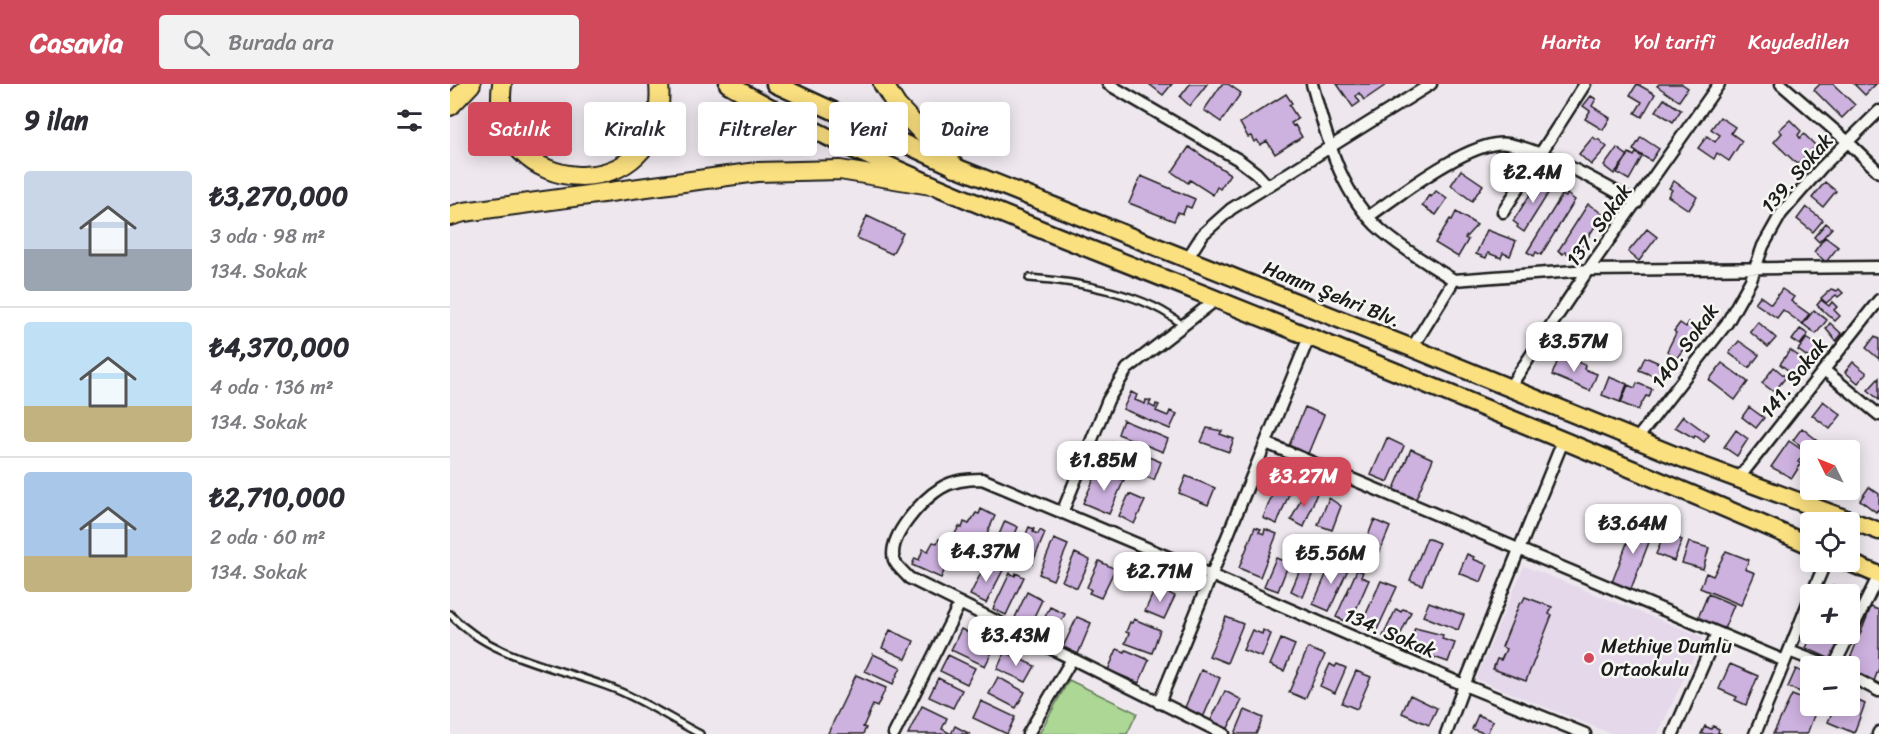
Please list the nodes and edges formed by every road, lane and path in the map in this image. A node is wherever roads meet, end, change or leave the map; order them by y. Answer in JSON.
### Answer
{"nodes":[{"id":1,"x":471,"y":84,"type":"edge"},
{"id":2,"x":502,"y":84,"type":"edge"},
{"id":3,"x":659,"y":84,"type":"edge"},
{"id":4,"x":728,"y":84,"type":"edge"},
{"id":5,"x":775,"y":84,"type":"edge"},
{"id":6,"x":883,"y":84,"type":"edge"},
{"id":7,"x":1108,"y":84,"type":"edge"},
{"id":8,"x":1312,"y":84,"type":"edge"},
{"id":9,"x":1431,"y":84,"type":"edge"},
{"id":10,"x":1585,"y":84,"type":"edge"},
{"id":11,"x":1719,"y":84,"type":"edge"},
{"id":12,"x":1781,"y":84,"type":"edge"},
{"id":13,"x":450,"y":106,"type":"edge"},
{"id":14,"x":1879,"y":111,"type":"edge"},
{"id":15,"x":1848,"y":142,"type":"junction"},
{"id":16,"x":1330,"y":147,"type":"junction"},
{"id":17,"x":1540,"y":154,"type":"junction"},
{"id":18,"x":956,"y":167,"type":"junction"},
{"id":19,"x":1879,"y":172,"type":"edge"},
{"id":20,"x":931,"y":185,"type":"junction"},
{"id":21,"x":1268,"y":186,"type":"junction"},
{"id":22,"x":1637,"y":203,"type":"junction"},
{"id":23,"x":1503,"y":212,"type":"dead end"},
{"id":24,"x":450,"y":216,"type":"edge"},
{"id":25,"x":1368,"y":217,"type":"junction"},
{"id":26,"x":1187,"y":259,"type":"junction"},
{"id":27,"x":1879,"y":267,"type":"edge"},
{"id":28,"x":1756,"y":269,"type":"junction"},
{"id":29,"x":1588,"y":270,"type":"junction"},
{"id":30,"x":1029,"y":278,"type":"dead end"},
{"id":31,"x":1454,"y":280,"type":"junction"},
{"id":32,"x":1217,"y":299,"type":"junction"},
{"id":33,"x":1879,"y":300,"type":"edge"},
{"id":34,"x":1183,"y":326,"type":"junction"},
{"id":35,"x":1309,"y":337,"type":"junction"},
{"id":36,"x":1413,"y":348,"type":"junction"},
{"id":37,"x":1824,"y":370,"type":"junction"},
{"id":38,"x":1509,"y":388,"type":"junction"},
{"id":39,"x":1879,"y":415,"type":"edge"},
{"id":40,"x":1636,"y":440,"type":"junction"},
{"id":41,"x":1563,"y":441,"type":"junction"},
{"id":42,"x":1266,"y":442,"type":"junction"},
{"id":43,"x":1738,"y":479,"type":"junction"},
{"id":44,"x":1062,"y":513,"type":"junction"},
{"id":45,"x":1879,"y":531,"type":"edge"},
{"id":46,"x":1800,"y":541,"type":"edge"},
{"id":47,"x":1518,"y":550,"type":"junction"},
{"id":48,"x":1860,"y":567,"type":"edge"},
{"id":49,"x":1879,"y":575,"type":"edge"},
{"id":50,"x":1211,"y":576,"type":"junction"},
{"id":51,"x":960,"y":603,"type":"junction"},
{"id":52,"x":450,"y":614,"type":"edge"},
{"id":53,"x":1800,"y":624,"type":"edge"},
{"id":54,"x":1717,"y":633,"type":"junction"},
{"id":55,"x":1787,"y":656,"type":"junction"},
{"id":56,"x":1838,"y":656,"type":"edge"},
{"id":57,"x":1072,"y":659,"type":"junction"},
{"id":58,"x":1800,"y":659,"type":"edge"},
{"id":59,"x":1860,"y":681,"type":"edge"},
{"id":60,"x":1464,"y":685,"type":"junction"},
{"id":61,"x":1879,"y":691,"type":"edge"},
{"id":62,"x":1160,"y":703,"type":"junction"},
{"id":63,"x":700,"y":734,"type":"edge"},
{"id":64,"x":894,"y":734,"type":"edge"},
{"id":65,"x":1028,"y":734,"type":"edge"},
{"id":66,"x":1224,"y":734,"type":"edge"},
{"id":67,"x":1446,"y":734,"type":"edge"},
{"id":68,"x":1585,"y":734,"type":"edge"},
{"id":69,"x":1673,"y":734,"type":"edge"},
{"id":70,"x":1755,"y":734,"type":"edge"}],
"edges":[{"from":1,"to":13,"type":"highway"},
{"from":2,"to":3,"type":"highway"},
{"from":4,"to":20,"type":"main road"},
{"from":5,"to":18,"type":"main road","name":"Hamm Şehri Blv."},
{"from":6,"to":18,"type":"highway"},
{"from":7,"to":21,"type":"street"},
{"from":8,"to":16,"type":"street"},
{"from":9,"to":16,"type":"street"},
{"from":10,"to":17,"type":"street"},
{"from":11,"to":22,"type":"street","name":"137. Sokak"},
{"from":12,"to":15,"type":"street"},
{"from":14,"to":15,"type":"street","name":"139. Sokak"},
{"from":15,"to":19,"type":"street"},
{"from":15,"to":28,"type":"street","name":"139. Sokak"},
{"from":16,"to":21,"type":"street"},
{"from":16,"to":25,"type":"street"},
{"from":17,"to":22,"type":"street"},
{"from":17,"to":23,"type":"street"},
{"from":17,"to":25,"type":"street"},
{"from":18,"to":26,"type":"main road","name":"Hamm Şehri Blv."},
{"from":20,"to":24,"type":"highway"},
{"from":20,"to":32,"type":"main road"},
{"from":21,"to":26,"type":"street"},
{"from":22,"to":29,"type":"street","name":"137. Sokak"},
{"from":25,"to":31,"type":"street"},
{"from":26,"to":36,"type":"main road","name":"Hamm Şehri Blv."},
{"from":27,"to":28,"type":"street"},
{"from":28,"to":29,"type":"street"},
{"from":28,"to":40,"type":"street","name":"140. Sokak"},
{"from":29,"to":31,"type":"street"},
{"from":29,"to":38,"type":"street","name":"137. Sokak"},
{"from":30,"to":34,"type":"lane"},
{"from":31,"to":36,"type":"street"},
{"from":32,"to":34,"type":"street"},
{"from":32,"to":35,"type":"main road"},
{"from":33,"to":37,"type":"street","name":"141. Sokak"},
{"from":34,"to":44,"type":"street"},
{"from":35,"to":41,"type":"main road"},
{"from":35,"to":42,"type":"street"},
{"from":36,"to":38,"type":"main road","name":"Hamm Şehri Blv."},
{"from":37,"to":39,"type":"street"},
{"from":37,"to":43,"type":"street","name":"141. Sokak"},
{"from":38,"to":40,"type":"main road","name":"Hamm Şehri Blv."},
{"from":40,"to":43,"type":"main road","name":"Hamm Şehri Blv."},
{"from":41,"to":46,"type":"main road"},
{"from":41,"to":47,"type":"street"},
{"from":42,"to":47,"type":"street"},
{"from":42,"to":50,"type":"street"},
{"from":43,"to":45,"type":"main road","name":"Hamm Şehri Blv."},
{"from":44,"to":50,"type":"street","name":"134. Sokak"},
{"from":44,"to":51,"type":"street","name":"134. Sokak"},
{"from":47,"to":54,"type":"street"},
{"from":47,"to":60,"type":"street"},
{"from":48,"to":49,"type":"main road"},
{"from":49,"to":56,"type":"street"},
{"from":50,"to":60,"type":"street","name":"134. Sokak"},
{"from":50,"to":62,"type":"street"},
{"from":51,"to":57,"type":"street"},
{"from":51,"to":64,"type":"street"},
{"from":52,"to":63,"type":"lane"},
{"from":53,"to":55,"type":"street"},
{"from":54,"to":55,"type":"street"},
{"from":54,"to":69,"type":"street"},
{"from":55,"to":58,"type":"street"},
{"from":55,"to":70,"type":"street"},
{"from":57,"to":62,"type":"street"},
{"from":57,"to":65,"type":"street"},
{"from":59,"to":61,"type":"street"},
{"from":60,"to":67,"type":"street"},
{"from":60,"to":68,"type":"street","name":"134. Sokak"},
{"from":62,"to":66,"type":"street"}]}
